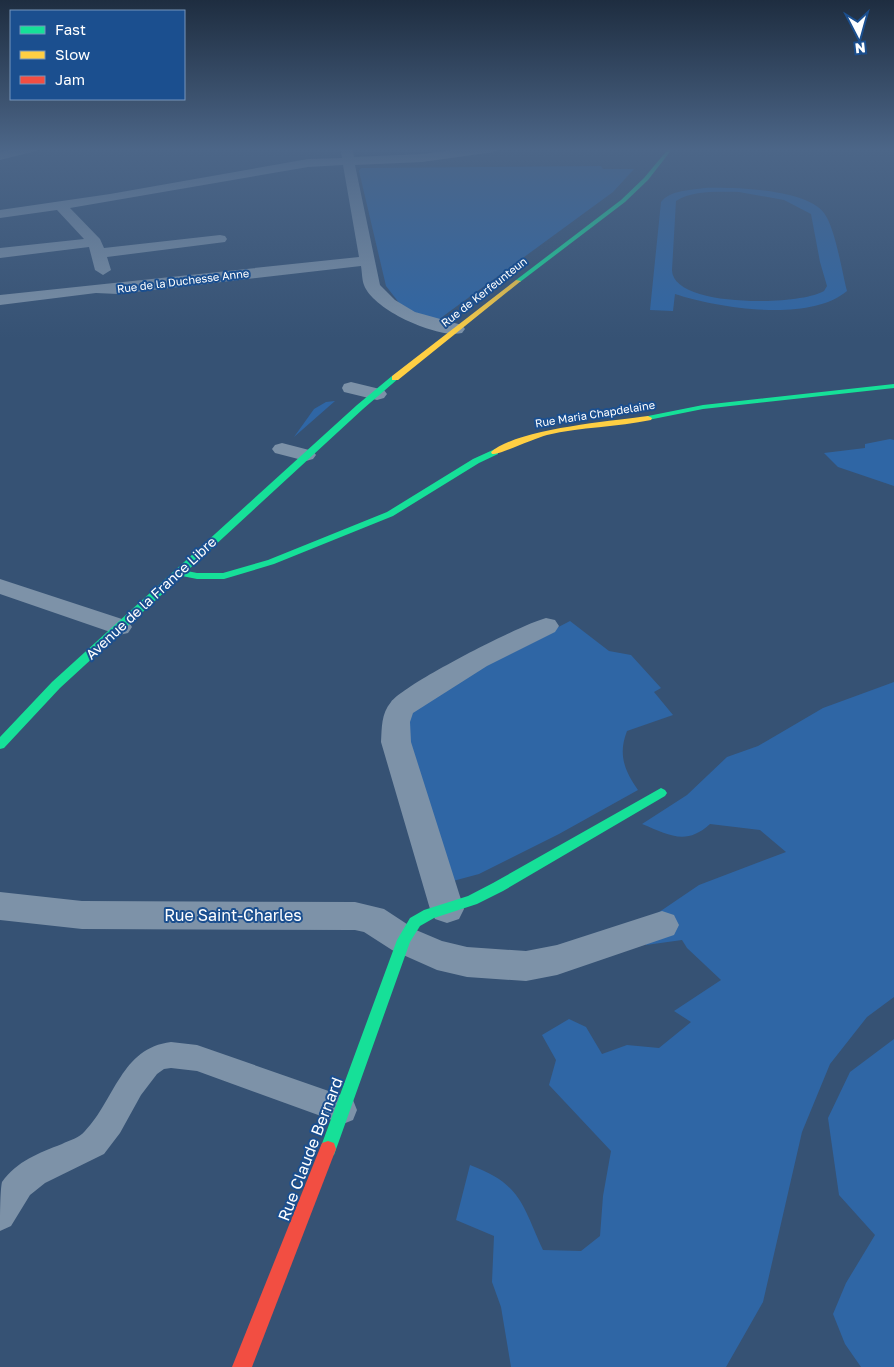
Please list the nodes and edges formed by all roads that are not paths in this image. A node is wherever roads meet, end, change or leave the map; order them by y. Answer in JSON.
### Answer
{"nodes":[{"id":1,"x":17,"y":212,"type":"edge"},
{"id":2,"x":66,"y":212,"type":"edge"},
{"id":3,"x":357,"y":212,"type":"edge"},
{"id":4,"x":609,"y":212,"type":"edge"},
{"id":5,"x":0,"y":214,"type":"edge"},
{"id":6,"x":220,"y":239,"type":"dead end"},
{"id":7,"x":97,"y":247,"type":"junction"},
{"id":8,"x":0,"y":252,"type":"edge"},
{"id":9,"x":366,"y":261,"type":"junction"},
{"id":10,"x":96,"y":288,"type":"junction"},
{"id":11,"x":0,"y":300,"type":"edge"},
{"id":12,"x":456,"y":329,"type":"junction"},
{"id":13,"x":894,"y":386,"type":"edge"},
{"id":14,"x":351,"y":388,"type":"dead end"},
{"id":15,"x":377,"y":394,"type":"junction"},
{"id":16,"x":282,"y":449,"type":"dead end"},
{"id":17,"x":306,"y":455,"type":"junction"},
{"id":18,"x":179,"y":572,"type":"junction"},
{"id":19,"x":0,"y":586,"type":"edge"},
{"id":20,"x":546,"y":626,"type":"dead end"},
{"id":21,"x":119,"y":627,"type":"junction"},
{"id":22,"x":0,"y":745,"type":"edge"},
{"id":23,"x":661,"y":793,"type":"dead end"},
{"id":24,"x":0,"y":906,"type":"edge"},
{"id":25,"x":447,"y":908,"type":"junction"},
{"id":26,"x":662,"y":925,"type":"dead end"},
{"id":27,"x":404,"y":940,"type":"junction"},
{"id":28,"x":343,"y":1110,"type":"junction"},
{"id":29,"x":0,"y":1215,"type":"edge"},
{"id":30,"x":242,"y":1367,"type":"edge"}],
"edges":[{"from":1,"to":5,"type":"street"},
{"from":2,"to":7,"type":"street"},
{"from":3,"to":9,"type":"street"},
{"from":4,"to":12,"type":"main road","name":"Rue de Kerfeunteun"},
{"from":6,"to":7,"type":"street"},
{"from":7,"to":8,"type":"street"},
{"from":7,"to":10,"type":"street"},
{"from":9,"to":10,"type":"street","name":"Rue de la Duchesse Anne"},
{"from":9,"to":12,"type":"street"},
{"from":10,"to":11,"type":"street","name":"Rue de la Duchesse Anne"},
{"from":12,"to":15,"type":"main road","name":"Rue de Kerfeunteun"},
{"from":13,"to":18,"type":"main road","name":"Rue Maria Chapdelaine"},
{"from":14,"to":15,"type":"street"},
{"from":15,"to":17,"type":"main road","name":"Avenue de la France Libre"},
{"from":16,"to":17,"type":"street"},
{"from":17,"to":18,"type":"main road","name":"Avenue de la France Libre"},
{"from":18,"to":21,"type":"main road","name":"Avenue de la France Libre"},
{"from":19,"to":21,"type":"street"},
{"from":20,"to":25,"type":"street"},
{"from":21,"to":22,"type":"main road","name":"Avenue de la France Libre"},
{"from":23,"to":25,"type":"main road"},
{"from":24,"to":27,"type":"street","name":"Rue Saint-Charles"},
{"from":25,"to":27,"type":"main road"},
{"from":26,"to":27,"type":"street","name":"Rue Saint-Charles"},
{"from":27,"to":28,"type":"main road","name":"Rue Claude Bernard"},
{"from":28,"to":29,"type":"lane"},
{"from":28,"to":30,"type":"main road","name":"Rue Claude Bernard"}]}
